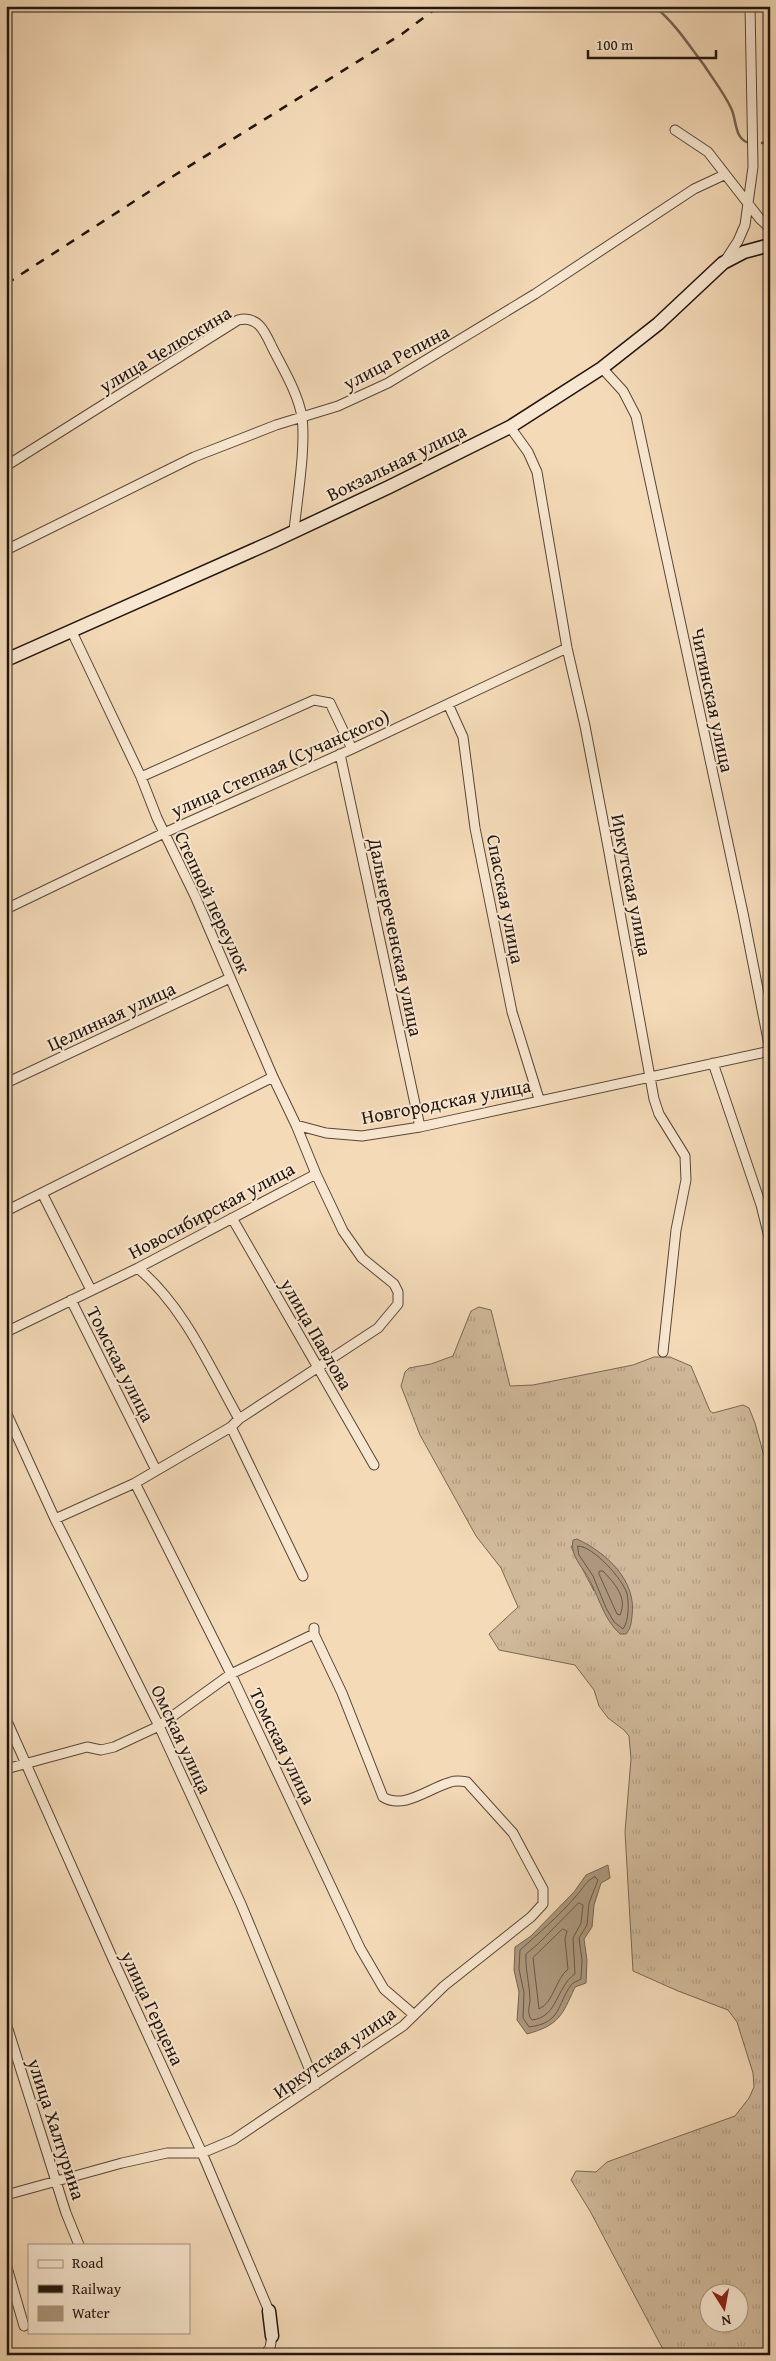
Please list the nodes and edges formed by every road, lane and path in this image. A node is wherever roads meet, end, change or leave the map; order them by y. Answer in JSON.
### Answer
{"nodes":[{"id":1,"x":750,"y":6,"type":"edge"},
{"id":2,"x":676,"y":130,"type":"dead end"},
{"id":3,"x":724,"y":174,"type":"junction"},
{"id":4,"x":749,"y":205,"type":"junction"},
{"id":5,"x":770,"y":228,"type":"edge"},
{"id":6,"x":770,"y":245,"type":"edge"},
{"id":7,"x":723,"y":263,"type":"junction"},
{"id":8,"x":602,"y":368,"type":"junction"},
{"id":9,"x":302,"y":416,"type":"junction"},
{"id":10,"x":510,"y":427,"type":"junction"},
{"id":11,"x":6,"y":466,"type":"edge"},
{"id":12,"x":294,"y":531,"type":"junction"},
{"id":13,"x":6,"y":550,"type":"edge"},
{"id":14,"x":72,"y":632,"type":"junction"},
{"id":15,"x":567,"y":648,"type":"junction"},
{"id":16,"x":6,"y":660,"type":"edge"},
{"id":17,"x":448,"y":704,"type":"junction"},
{"id":18,"x":352,"y":749,"type":"junction"},
{"id":19,"x":340,"y":754,"type":"junction"},
{"id":20,"x":141,"y":777,"type":"junction"},
{"id":21,"x":164,"y":833,"type":"junction"},
{"id":22,"x":6,"y":909,"type":"edge"},
{"id":23,"x":230,"y":978,"type":"junction"},
{"id":24,"x":770,"y":1050,"type":"edge"},
{"id":25,"x":713,"y":1063,"type":"junction"},
{"id":26,"x":649,"y":1076,"type":"junction"},
{"id":27,"x":273,"y":1077,"type":"junction"},
{"id":28,"x":6,"y":1083,"type":"edge"},
{"id":29,"x":539,"y":1099,"type":"junction"},
{"id":30,"x":296,"y":1125,"type":"junction"},
{"id":31,"x":420,"y":1126,"type":"junction"},
{"id":32,"x":316,"y":1174,"type":"junction"},
{"id":33,"x":42,"y":1193,"type":"junction"},
{"id":34,"x":6,"y":1211,"type":"edge"},
{"id":35,"x":232,"y":1218,"type":"junction"},
{"id":36,"x":770,"y":1242,"type":"edge"},
{"id":37,"x":138,"y":1268,"type":"junction"},
{"id":38,"x":91,"y":1290,"type":"junction"},
{"id":39,"x":71,"y":1300,"type":"junction"},
{"id":40,"x":6,"y":1332,"type":"edge"},
{"id":41,"x":664,"y":1352,"type":"dead end"},
{"id":42,"x":318,"y":1369,"type":"junction"},
{"id":43,"x":6,"y":1412,"type":"edge"},
{"id":44,"x":239,"y":1419,"type":"junction"},
{"id":45,"x":231,"y":1427,"type":"junction"},
{"id":46,"x":374,"y":1465,"type":"dead end"},
{"id":47,"x":156,"y":1470,"type":"junction"},
{"id":48,"x":135,"y":1483,"type":"junction"},
{"id":49,"x":55,"y":1519,"type":"junction"},
{"id":50,"x":302,"y":1576,"type":"dead end"},
{"id":51,"x":231,"y":1674,"type":"junction"},
{"id":52,"x":6,"y":1719,"type":"edge"},
{"id":53,"x":159,"y":1726,"type":"junction"},
{"id":54,"x":28,"y":1764,"type":"junction"},
{"id":55,"x":6,"y":1769,"type":"edge"},
{"id":56,"x":414,"y":2014,"type":"junction"},
{"id":57,"x":6,"y":2023,"type":"edge"},
{"id":58,"x":316,"y":2085,"type":"junction"},
{"id":59,"x":202,"y":2153,"type":"junction"},
{"id":60,"x":56,"y":2180,"type":"junction"},
{"id":61,"x":6,"y":2195,"type":"edge"},
{"id":62,"x":79,"y":2244,"type":"edge"},
{"id":63,"x":6,"y":2264,"type":"edge"},
{"id":64,"x":269,"y":2311,"type":"joint"},
{"id":65,"x":24,"y":2326,"type":"dead end"},
{"id":66,"x":272,"y":2336,"type":"joint"},
{"id":67,"x":264,"y":2355,"type":"edge"}],
"edges":[{"from":1,"to":4,"type":"street"},
{"from":2,"to":3,"type":"street"},
{"from":3,"to":4,"type":"street"},
{"from":3,"to":9,"type":"street","name":"улица Репина"},
{"from":4,"to":5,"type":"street"},
{"from":4,"to":7,"type":"street"},
{"from":6,"to":7,"type":"main road","name":"Вокзальная улица"},
{"from":7,"to":8,"type":"main road","name":"Вокзальная улица"},
{"from":8,"to":10,"type":"main road","name":"Вокзальная улица"},
{"from":8,"to":24,"type":"street","name":"Читинская улица"},
{"from":9,"to":11,"type":"street","name":"улица Челюскина"},
{"from":9,"to":12,"type":"street","name":"улица Челюскина"},
{"from":9,"to":13,"type":"street","name":"улица Репина"},
{"from":10,"to":12,"type":"main road","name":"Вокзальная улица"},
{"from":10,"to":15,"type":"street","name":"Иркутская улица"},
{"from":12,"to":14,"type":"main road","name":"Вокзальная улица"},
{"from":14,"to":16,"type":"main road","name":"Вокзальная улица"},
{"from":14,"to":20,"type":"street","name":"Степной переулок"},
{"from":15,"to":17,"type":"street","name":"улица Степная (Сучанского)"},
{"from":15,"to":26,"type":"street","name":"Иркутская улица"},
{"from":17,"to":18,"type":"street","name":"улица Степная (Сучанского)"},
{"from":17,"to":29,"type":"street","name":"Спасская улица"},
{"from":18,"to":19,"type":"street","name":"улица Степная (Сучанского)"},
{"from":18,"to":20,"type":"street"},
{"from":19,"to":21,"type":"street","name":"улица Степная (Сучанского)"},
{"from":19,"to":31,"type":"street","name":"Дальнереченская улица"},
{"from":20,"to":21,"type":"street","name":"Степной переулок"},
{"from":21,"to":22,"type":"street","name":"улица Степная (Сучанского)"},
{"from":21,"to":23,"type":"street","name":"Степной переулок"},
{"from":23,"to":27,"type":"street","name":"Степной переулок"},
{"from":23,"to":28,"type":"street","name":"Целинная улица"},
{"from":24,"to":25,"type":"street","name":"Новгородская улица"},
{"from":25,"to":26,"type":"street","name":"Новгородская улица"},
{"from":25,"to":36,"type":"street"},
{"from":26,"to":29,"type":"street","name":"Новгородская улица"},
{"from":26,"to":41,"type":"street","name":"Иркутская улица"},
{"from":27,"to":30,"type":"street"},
{"from":27,"to":33,"type":"street"},
{"from":29,"to":31,"type":"street","name":"Новгородская улица"},
{"from":30,"to":31,"type":"street","name":"Новгородская улица"},
{"from":30,"to":32,"type":"street"},
{"from":32,"to":35,"type":"street","name":"Новосибирская улица"},
{"from":32,"to":42,"type":"street","name":"Новосибирская улица"},
{"from":33,"to":34,"type":"street"},
{"from":33,"to":38,"type":"street","name":"Томская улица"},
{"from":35,"to":37,"type":"street","name":"Новосибирская улица"},
{"from":35,"to":42,"type":"street","name":"улица Павлова"},
{"from":37,"to":38,"type":"street","name":"Новосибирская улица"},
{"from":37,"to":44,"type":"street"},
{"from":38,"to":39,"type":"street","name":"Новосибирская улица"},
{"from":39,"to":40,"type":"street","name":"Новосибирская улица"},
{"from":39,"to":47,"type":"street","name":"Томская улица"},
{"from":42,"to":44,"type":"street"},
{"from":42,"to":46,"type":"street","name":"улица Павлова"},
{"from":43,"to":49,"type":"street","name":"Омская улица"},
{"from":44,"to":45,"type":"street"},
{"from":45,"to":47,"type":"street"},
{"from":45,"to":50,"type":"street"},
{"from":47,"to":48,"type":"street"},
{"from":48,"to":49,"type":"street"},
{"from":48,"to":51,"type":"street","name":"Томская улица"},
{"from":49,"to":53,"type":"street","name":"Омская улица"},
{"from":51,"to":53,"type":"street"},
{"from":51,"to":56,"type":"street","name":"Томская улица"},
{"from":51,"to":56,"type":"street","name":"Иркутская улица"},
{"from":52,"to":54,"type":"street","name":"улица Герцена"},
{"from":53,"to":54,"type":"street"},
{"from":53,"to":58,"type":"street","name":"Омская улица"},
{"from":54,"to":55,"type":"street"},
{"from":54,"to":59,"type":"street","name":"улица Герцена"},
{"from":56,"to":58,"type":"street","name":"Иркутская улица"},
{"from":57,"to":60,"type":"street","name":"улица Халтурина"},
{"from":58,"to":59,"type":"street","name":"Иркутская улица"},
{"from":59,"to":60,"type":"street"},
{"from":59,"to":64,"type":"street","name":"улица Герцена"},
{"from":60,"to":61,"type":"street"},
{"from":60,"to":62,"type":"street","name":"улица Халтурина"},
{"from":63,"to":65,"type":"street"},
{"from":64,"to":66,"type":"main road"},
{"from":66,"to":67,"type":"street"}]}
